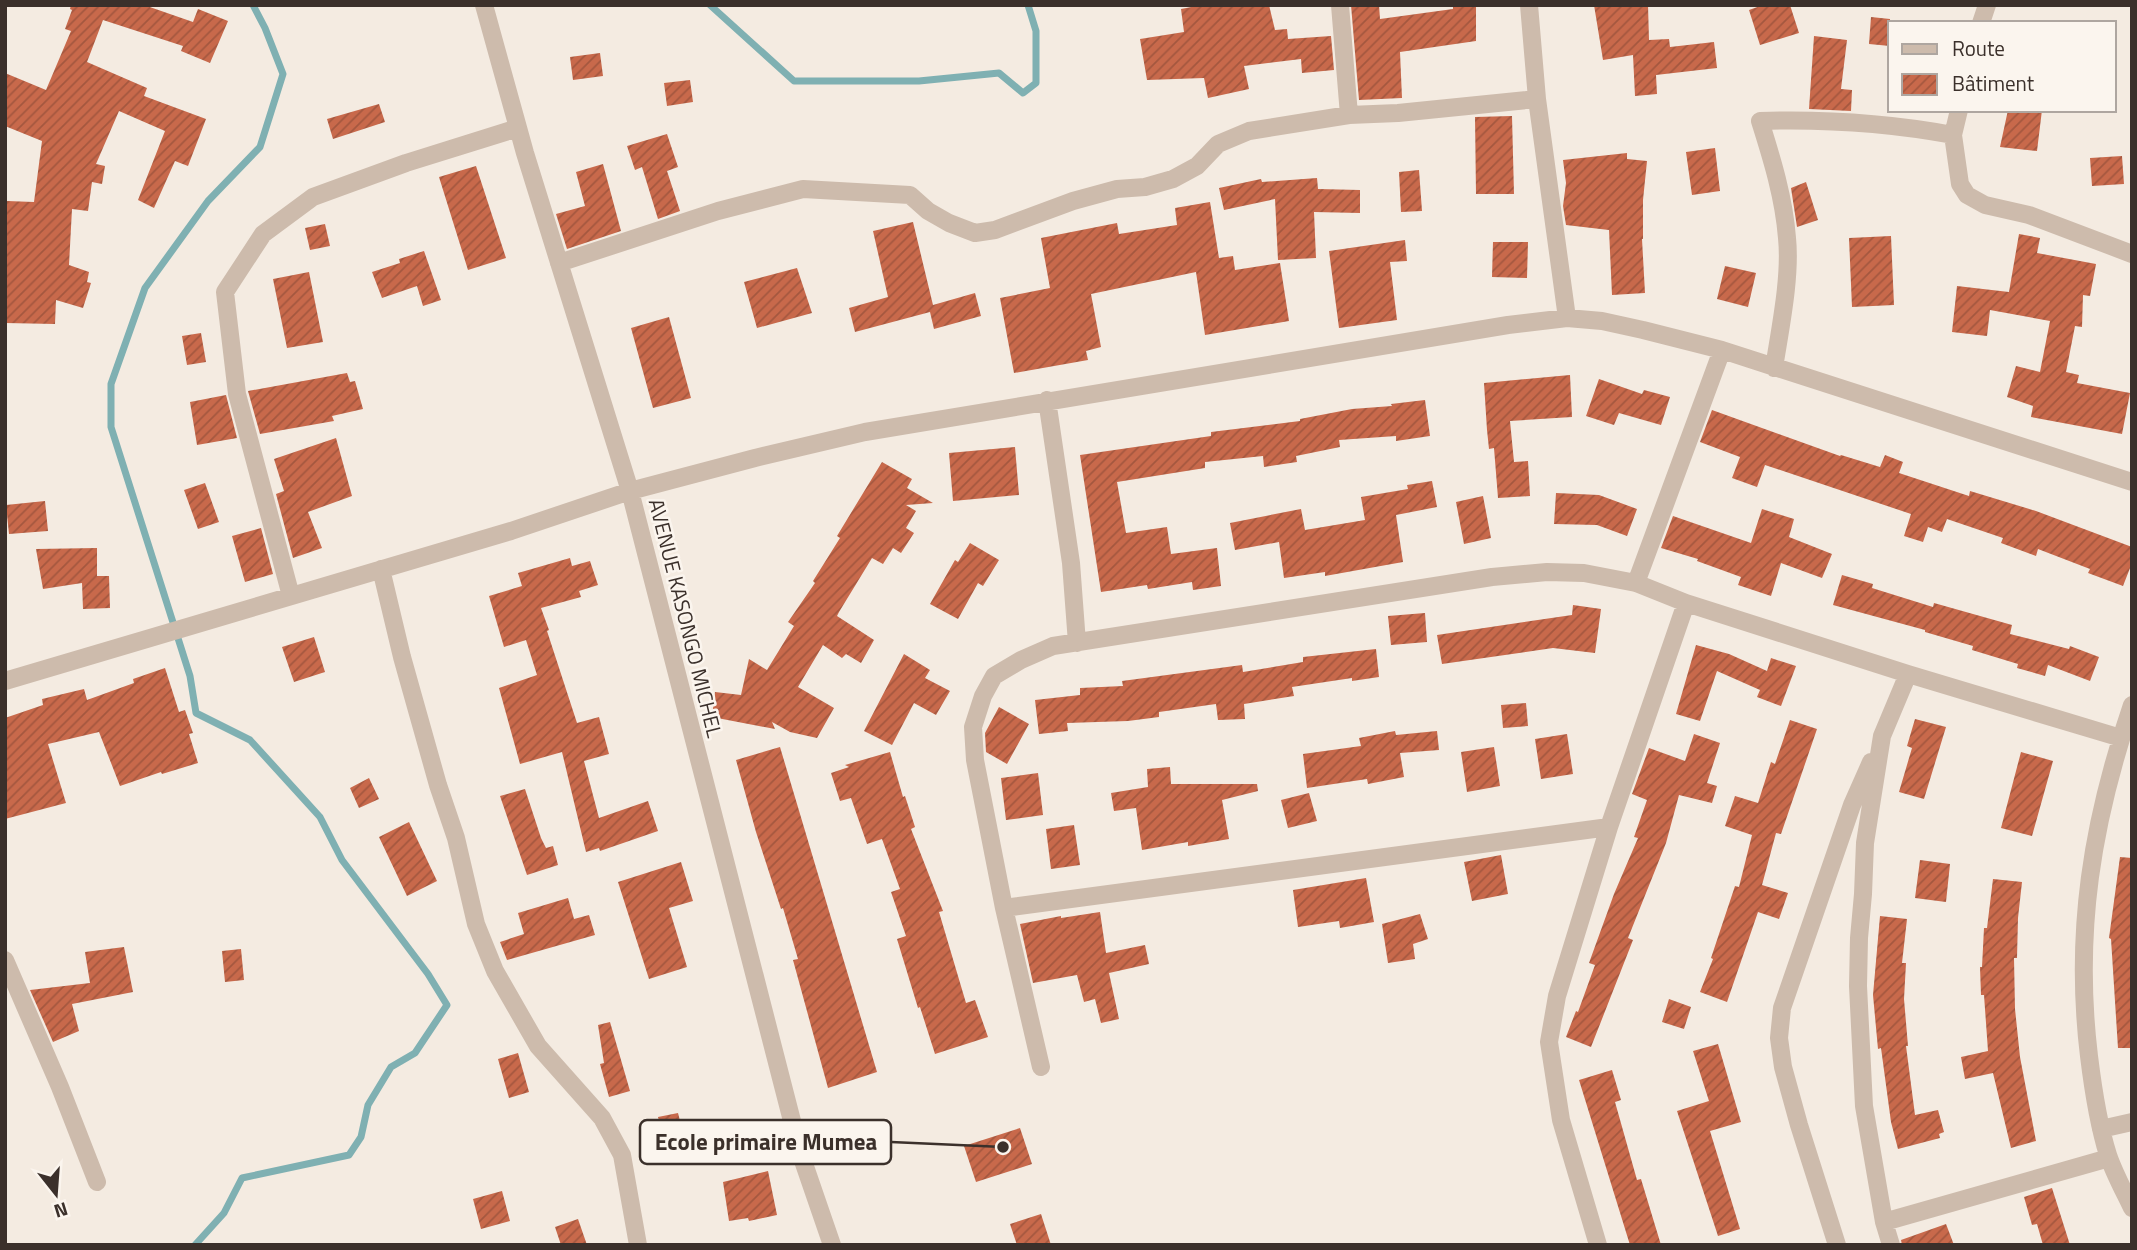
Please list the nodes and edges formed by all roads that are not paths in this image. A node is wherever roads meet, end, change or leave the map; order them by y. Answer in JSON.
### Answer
{"nodes":[{"id":1,"x":484,"y":5,"type":"edge"},
{"id":2,"x":1340,"y":5,"type":"edge"},
{"id":3,"x":1529,"y":5,"type":"edge"},
{"id":4,"x":1537,"y":99,"type":"junction"},
{"id":5,"x":1959,"y":112,"type":"edge"},
{"id":6,"x":1349,"y":115,"type":"junction"},
{"id":7,"x":518,"y":128,"type":"junction"},
{"id":8,"x":1953,"y":135,"type":"junction"},
{"id":9,"x":2132,"y":254,"type":"edge"},
{"id":10,"x":559,"y":263,"type":"junction"},
{"id":11,"x":1567,"y":318,"type":"junction"},
{"id":12,"x":1721,"y":350,"type":"junction"},
{"id":13,"x":1774,"y":369,"type":"junction"},
{"id":14,"x":1047,"y":400,"type":"junction"},
{"id":15,"x":2132,"y":482,"type":"edge"},
{"id":16,"x":630,"y":491,"type":"junction"},
{"id":17,"x":381,"y":569,"type":"junction"},
{"id":18,"x":1636,"y":583,"type":"junction"},
{"id":19,"x":292,"y":596,"type":"junction"},
{"id":20,"x":1686,"y":603,"type":"junction"},
{"id":21,"x":1077,"y":643,"type":"junction"},
{"id":22,"x":1908,"y":674,"type":"junction"},
{"id":23,"x":5,"y":681,"type":"edge"},
{"id":24,"x":2132,"y":705,"type":"edge"},
{"id":25,"x":1882,"y":736,"type":"junction"},
{"id":26,"x":2120,"y":738,"type":"junction"},
{"id":27,"x":1609,"y":827,"type":"junction"},
{"id":28,"x":1004,"y":908,"type":"junction"},
{"id":29,"x":5,"y":960,"type":"edge"},
{"id":30,"x":1041,"y":1067,"type":"dead end"},
{"id":31,"x":2132,"y":1122,"type":"edge"},
{"id":32,"x":2101,"y":1129,"type":"junction"},
{"id":33,"x":2109,"y":1158,"type":"junction"},
{"id":34,"x":97,"y":1182,"type":"dead end"},
{"id":35,"x":2132,"y":1208,"type":"edge"},
{"id":36,"x":1884,"y":1222,"type":"junction"},
{"id":37,"x":638,"y":1245,"type":"edge"},
{"id":38,"x":832,"y":1245,"type":"edge"},
{"id":39,"x":1598,"y":1245,"type":"edge"},
{"id":40,"x":1837,"y":1245,"type":"edge"},
{"id":41,"x":1891,"y":1245,"type":"edge"}],
"edges":[{"from":1,"to":7,"type":"street","name":"AVENUE KASONGO MICHEL"},
{"from":2,"to":6,"type":"street"},
{"from":3,"to":4,"type":"street"},
{"from":4,"to":6,"type":"street"},
{"from":4,"to":11,"type":"street"},
{"from":5,"to":8,"type":"street"},
{"from":6,"to":10,"type":"street"},
{"from":7,"to":10,"type":"street","name":"AVENUE KASONGO MICHEL"},
{"from":7,"to":19,"type":"street"},
{"from":8,"to":9,"type":"street"},
{"from":8,"to":13,"type":"street"},
{"from":10,"to":16,"type":"street","name":"AVENUE KASONGO MICHEL"},
{"from":11,"to":12,"type":"street"},
{"from":11,"to":14,"type":"street"},
{"from":12,"to":13,"type":"street"},
{"from":12,"to":18,"type":"street"},
{"from":13,"to":15,"type":"street"},
{"from":14,"to":16,"type":"street"},
{"from":14,"to":21,"type":"street"},
{"from":16,"to":17,"type":"street"},
{"from":16,"to":38,"type":"street","name":"AVENUE KASONGO MICHEL"},
{"from":17,"to":19,"type":"street"},
{"from":17,"to":37,"type":"street"},
{"from":18,"to":20,"type":"street"},
{"from":18,"to":21,"type":"street"},
{"from":19,"to":23,"type":"street"},
{"from":20,"to":22,"type":"street"},
{"from":20,"to":27,"type":"street"},
{"from":21,"to":28,"type":"street"},
{"from":22,"to":25,"type":"street"},
{"from":22,"to":26,"type":"street"},
{"from":24,"to":26,"type":"street"},
{"from":25,"to":36,"type":"street"},
{"from":25,"to":40,"type":"street"},
{"from":26,"to":32,"type":"street"},
{"from":27,"to":28,"type":"street"},
{"from":27,"to":39,"type":"street"},
{"from":28,"to":30,"type":"street"},
{"from":29,"to":34,"type":"street"},
{"from":31,"to":32,"type":"street"},
{"from":32,"to":33,"type":"street"},
{"from":33,"to":35,"type":"street"},
{"from":33,"to":36,"type":"street"},
{"from":36,"to":41,"type":"street"}]}
